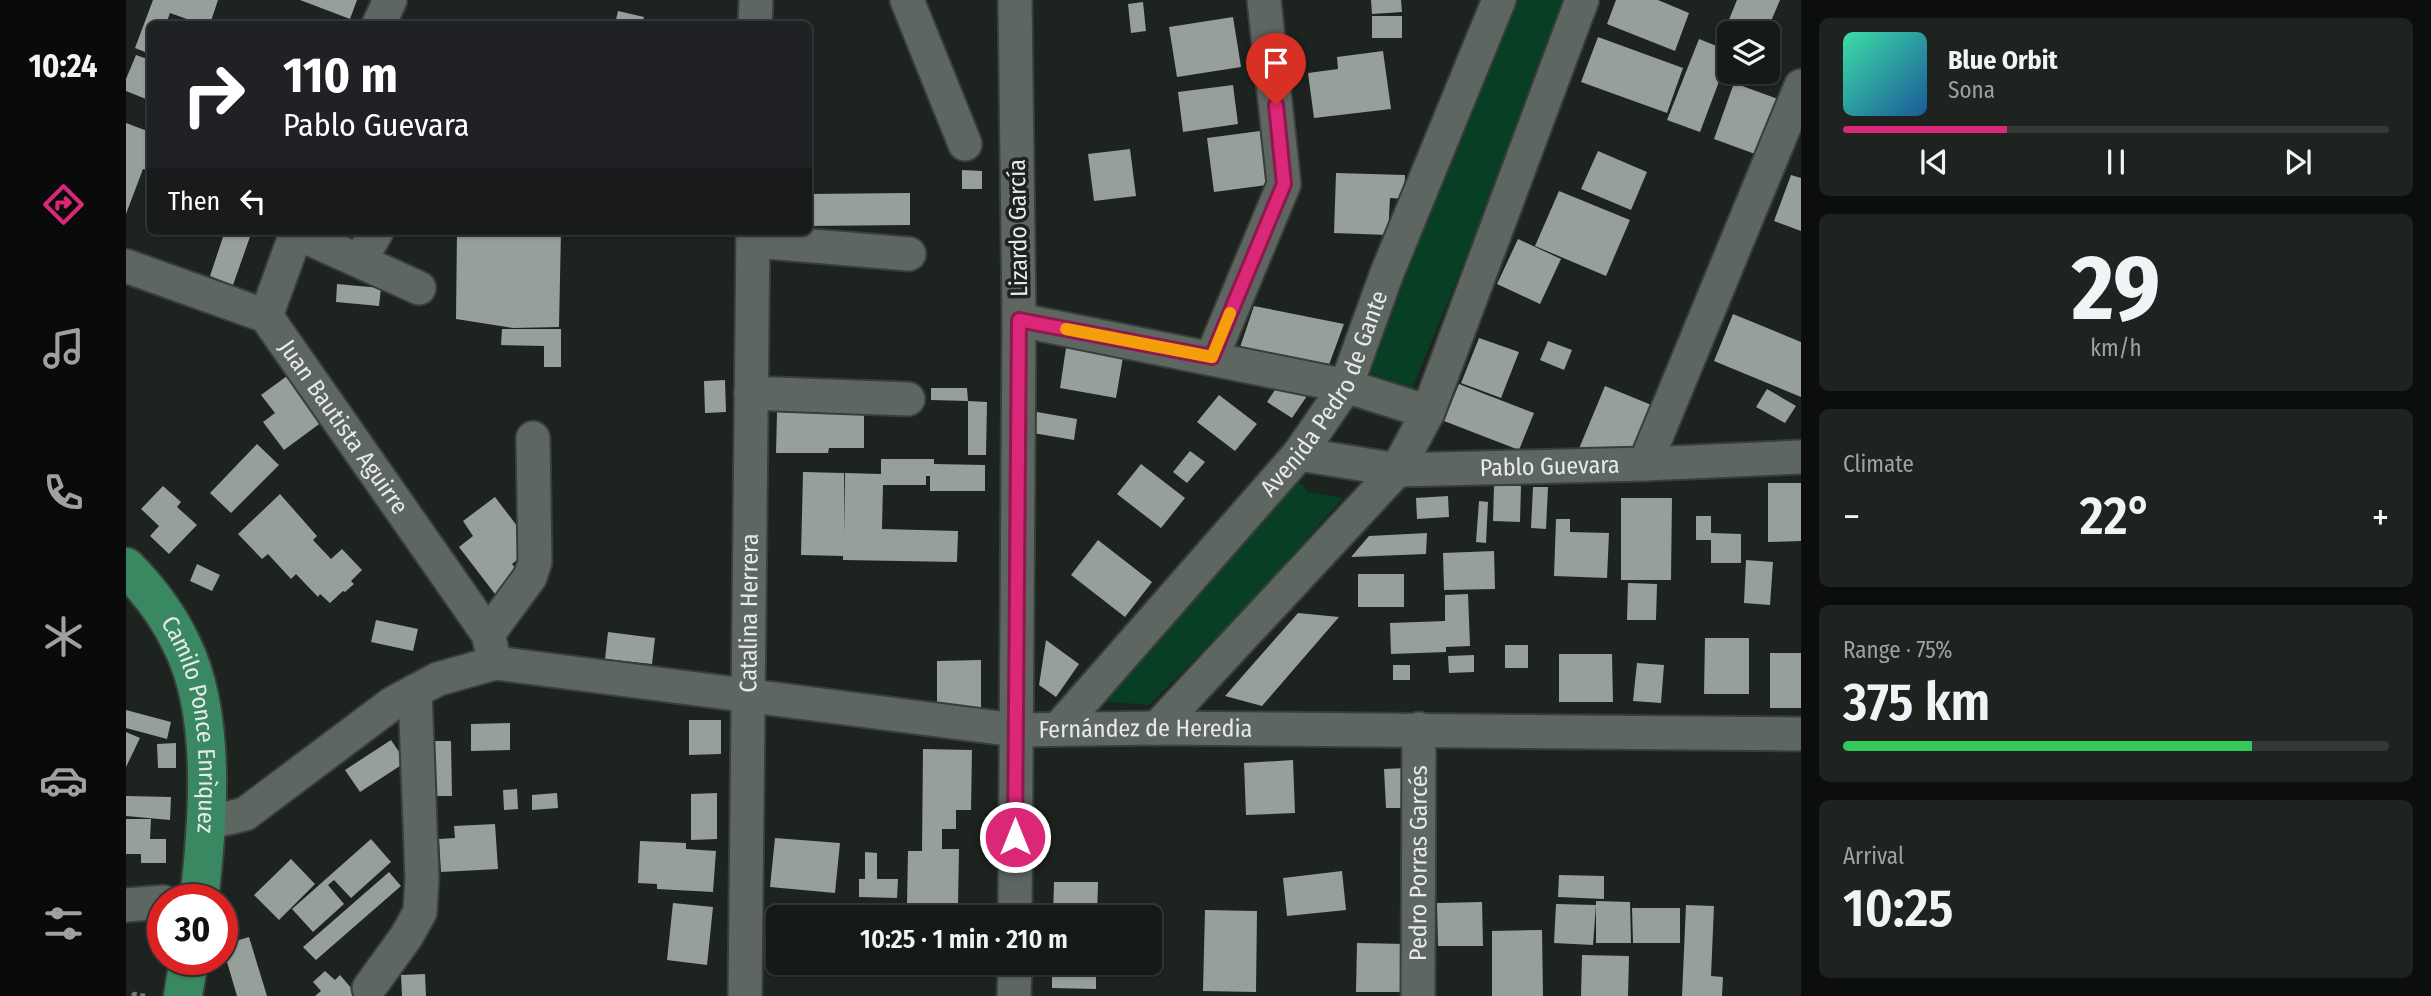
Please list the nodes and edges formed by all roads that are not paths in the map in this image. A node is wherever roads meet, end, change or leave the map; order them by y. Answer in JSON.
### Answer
{"nodes":[{"id":1,"x":390,"y":0,"type":"edge"},
{"id":2,"x":756,"y":0,"type":"edge"},
{"id":3,"x":907,"y":0,"type":"edge"},
{"id":4,"x":1015,"y":0,"type":"edge"},
{"id":5,"x":1264,"y":0,"type":"edge"},
{"id":6,"x":1499,"y":0,"type":"edge"},
{"id":7,"x":1582,"y":0,"type":"edge"},
{"id":8,"x":380,"y":21,"type":"edge"},
{"id":9,"x":755,"y":21,"type":"edge"},
{"id":10,"x":1801,"y":86,"type":"edge"},
{"id":11,"x":965,"y":144,"type":"dead end"},
{"id":12,"x":296,"y":235,"type":"edge"},
{"id":13,"x":304,"y":235,"type":"edge"},
{"id":14,"x":375,"y":235,"type":"edge"},
{"id":15,"x":753,"y":236,"type":"edge"},
{"id":16,"x":909,"y":254,"type":"dead end"},
{"id":17,"x":360,"y":260,"type":"junction"},
{"id":18,"x":126,"y":266,"type":"edge"},
{"id":19,"x":419,"y":288,"type":"dead end"},
{"id":20,"x":266,"y":316,"type":"junction"},
{"id":21,"x":1019,"y":320,"type":"junction"},
{"id":22,"x":1212,"y":357,"type":"junction"},
{"id":23,"x":1346,"y":386,"type":"junction"},
{"id":24,"x":751,"y":393,"type":"junction"},
{"id":25,"x":908,"y":399,"type":"dead end"},
{"id":26,"x":1428,"y":412,"type":"junction"},
{"id":27,"x":533,"y":438,"type":"dead end"},
{"id":28,"x":1299,"y":454,"type":"junction"},
{"id":29,"x":1801,"y":457,"type":"edge"},
{"id":30,"x":1644,"y":464,"type":"junction"},
{"id":31,"x":1397,"y":470,"type":"junction"},
{"id":32,"x":126,"y":567,"type":"edge"},
{"id":33,"x":492,"y":648,"type":"junction"},
{"id":34,"x":415,"y":691,"type":"junction"},
{"id":35,"x":748,"y":695,"type":"junction"},
{"id":36,"x":1059,"y":728,"type":"junction"},
{"id":37,"x":1157,"y":728,"type":"junction"},
{"id":38,"x":1419,"y":729,"type":"junction"},
{"id":39,"x":1015,"y":730,"type":"junction"},
{"id":40,"x":1801,"y":733,"type":"edge"},
{"id":41,"x":207,"y":823,"type":"junction"},
{"id":42,"x":201,"y":884,"type":"edge"},
{"id":43,"x":147,"y":903,"type":"edge"},
{"id":44,"x":126,"y":905,"type":"edge"},
{"id":45,"x":1015,"y":905,"type":"edge"},
{"id":46,"x":186,"y":975,"type":"edge"},
{"id":47,"x":1014,"y":975,"type":"edge"},
{"id":48,"x":369,"y":988,"type":"dead end"},
{"id":49,"x":183,"y":996,"type":"edge"},
{"id":50,"x":745,"y":996,"type":"edge"},
{"id":51,"x":1014,"y":996,"type":"edge"},
{"id":52,"x":1418,"y":996,"type":"edge"}],
"edges":[{"from":1,"to":8,"type":"street"},
{"from":2,"to":9,"type":"street"},
{"from":3,"to":11,"type":"street"},
{"from":4,"to":21,"type":"street","name":"Lizardo García"},
{"from":5,"to":22,"type":"street"},
{"from":6,"to":23,"type":"street","name":"Avenida Pedro de Gante"},
{"from":7,"to":26,"type":"street"},
{"from":10,"to":30,"type":"street"},
{"from":12,"to":20,"type":"street"},
{"from":13,"to":17,"type":"street"},
{"from":14,"to":17,"type":"street"},
{"from":15,"to":16,"type":"street"},
{"from":15,"to":24,"type":"street","name":"Catalina Herrera"},
{"from":17,"to":19,"type":"street"},
{"from":18,"to":20,"type":"street","name":"Juan Bautista Aguirre"},
{"from":20,"to":33,"type":"street","name":"Juan Bautista Aguirre"},
{"from":21,"to":22,"type":"street"},
{"from":21,"to":39,"type":"street","name":"Lizardo García"},
{"from":22,"to":23,"type":"street"},
{"from":23,"to":26,"type":"street"},
{"from":23,"to":28,"type":"street","name":"Avenida Pedro de Gante"},
{"from":24,"to":25,"type":"street"},
{"from":24,"to":35,"type":"street","name":"Catalina Herrera"},
{"from":26,"to":31,"type":"street"},
{"from":27,"to":33,"type":"street"},
{"from":28,"to":31,"type":"street","name":"Pablo Guevara"},
{"from":28,"to":36,"type":"street","name":"Avenida Pedro de Gante"},
{"from":29,"to":30,"type":"street","name":"Pablo Guevara"},
{"from":30,"to":31,"type":"street","name":"Pablo Guevara"},
{"from":31,"to":37,"type":"street"},
{"from":32,"to":41,"type":"main road","name":"Camilo Ponce Enrìquez"},
{"from":33,"to":34,"type":"street"},
{"from":33,"to":35,"type":"street","name":"Fernández de Heredia"},
{"from":34,"to":41,"type":"street"},
{"from":34,"to":48,"type":"street"},
{"from":35,"to":39,"type":"street","name":"Fernández de Heredia"},
{"from":35,"to":50,"type":"street","name":"Catalina Herrera"},
{"from":36,"to":37,"type":"street","name":"Fernández de Heredia"},
{"from":36,"to":39,"type":"street","name":"Fernández de Heredia"},
{"from":37,"to":38,"type":"street","name":"Fernández de Heredia"},
{"from":38,"to":40,"type":"street","name":"Fernández de Heredia"},
{"from":38,"to":52,"type":"street","name":"Pedro Porras Garcés"},
{"from":39,"to":45,"type":"street","name":"Lizardo García"},
{"from":41,"to":42,"type":"main road","name":"Camilo Ponce Enrìquez"},
{"from":43,"to":44,"type":"street"},
{"from":46,"to":49,"type":"main road"},
{"from":47,"to":51,"type":"street"}]}
